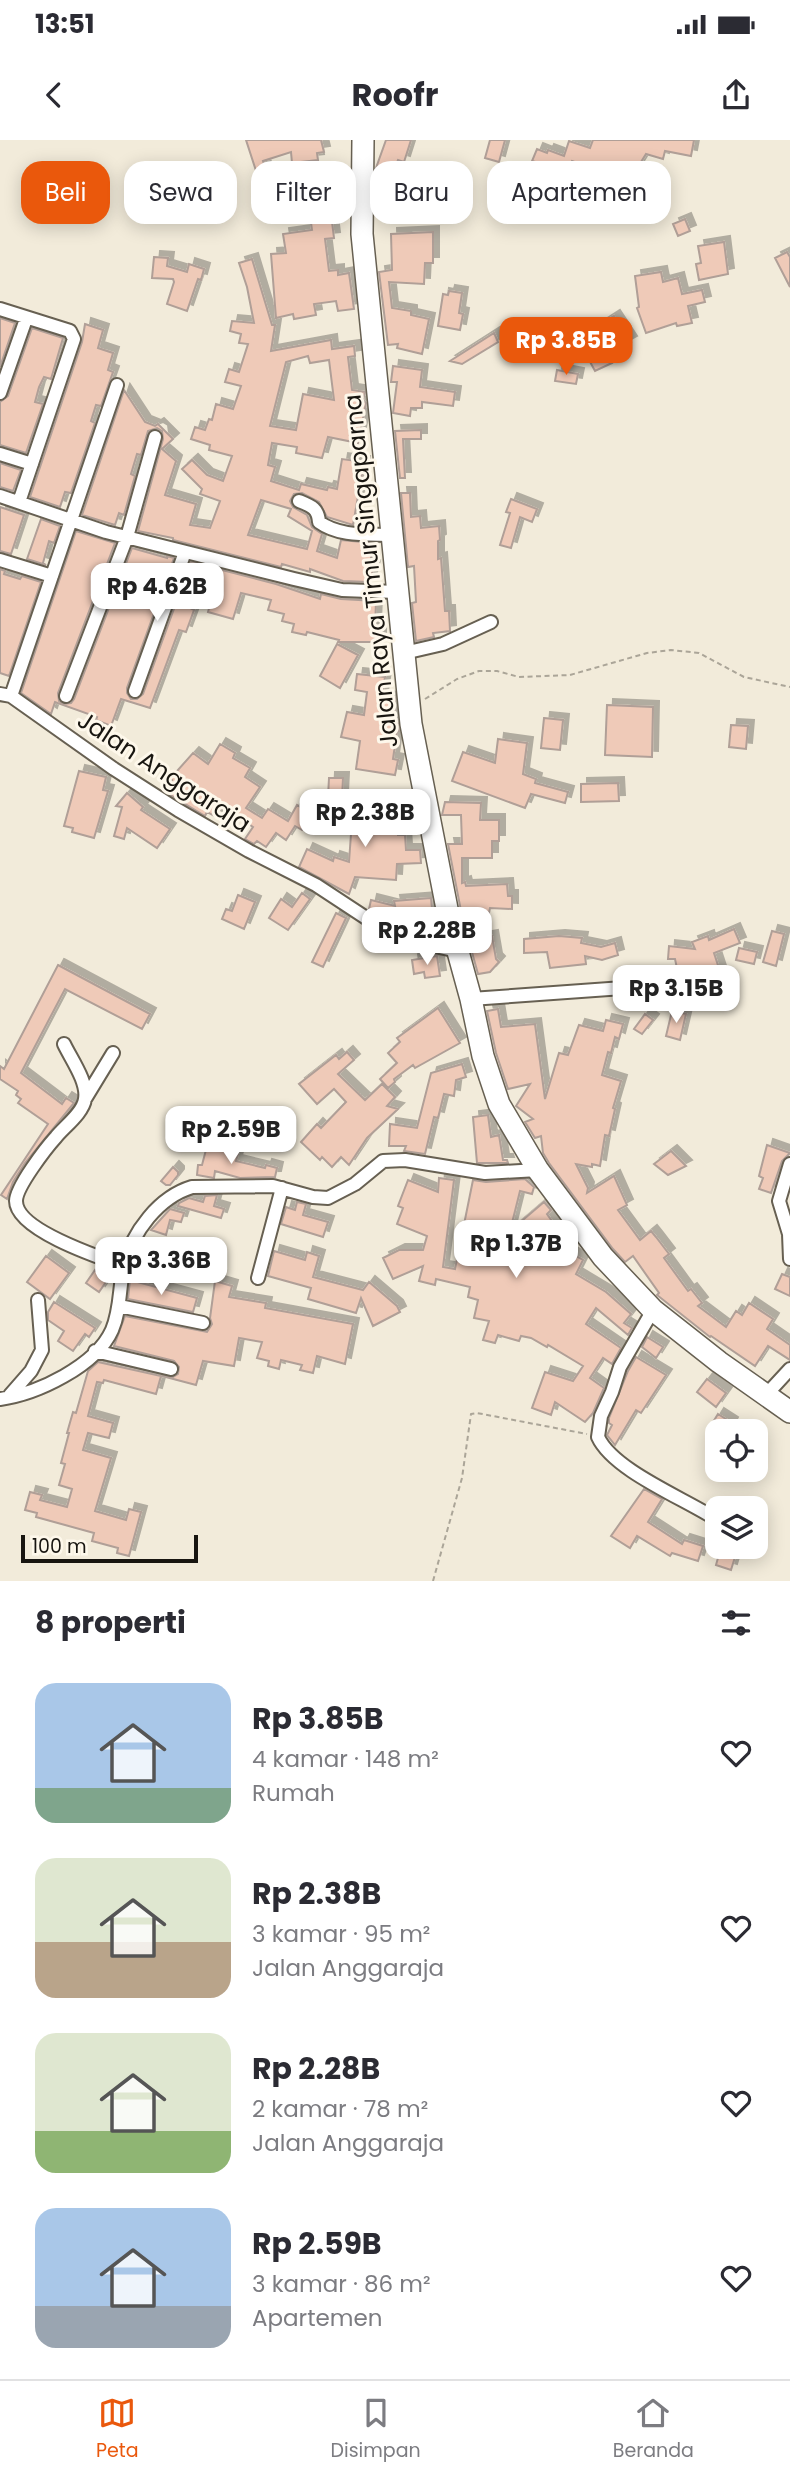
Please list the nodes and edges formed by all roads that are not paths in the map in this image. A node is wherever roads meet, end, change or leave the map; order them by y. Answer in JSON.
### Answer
{"nodes":[{"id":1,"x":363,"y":140,"type":"edge"},
{"id":2,"x":0,"y":309,"type":"edge"},
{"id":3,"x":26,"y":318,"type":"junction"},
{"id":4,"x":117,"y":385,"type":"dead end"},
{"id":5,"x":0,"y":393,"type":"edge"},
{"id":6,"x":155,"y":437,"type":"dead end"},
{"id":7,"x":0,"y":454,"type":"edge"},
{"id":8,"x":32,"y":464,"type":"junction"},
{"id":9,"x":0,"y":496,"type":"edge"},
{"id":10,"x":299,"y":501,"type":"dead end"},
{"id":11,"x":19,"y":502,"type":"junction"},
{"id":12,"x":72,"y":520,"type":"junction"},
{"id":13,"x":392,"y":535,"type":"junction"},
{"id":14,"x":127,"y":537,"type":"junction"},
{"id":15,"x":185,"y":552,"type":"junction"},
{"id":16,"x":0,"y":560,"type":"edge"},
{"id":17,"x":52,"y":576,"type":"junction"},
{"id":18,"x":397,"y":592,"type":"junction"},
{"id":19,"x":491,"y":622,"type":"dead end"},
{"id":20,"x":404,"y":653,"type":"junction"},
{"id":21,"x":135,"y":691,"type":"dead end"},
{"id":22,"x":5,"y":695,"type":"edge"},
{"id":23,"x":66,"y":696,"type":"dead end"},
{"id":24,"x":458,"y":951,"type":"junction"},
{"id":25,"x":687,"y":981,"type":"dead end"},
{"id":26,"x":471,"y":999,"type":"junction"},
{"id":27,"x":64,"y":1044,"type":"dead end"},
{"id":28,"x":113,"y":1053,"type":"dead end"},
{"id":29,"x":85,"y":1099,"type":"junction"},
{"id":30,"x":790,"y":1164,"type":"edge"},
{"id":31,"x":538,"y":1170,"type":"junction"},
{"id":32,"x":282,"y":1188,"type":"junction"},
{"id":33,"x":790,"y":1259,"type":"edge"},
{"id":34,"x":124,"y":1266,"type":"junction"},
{"id":35,"x":258,"y":1278,"type":"dead end"},
{"id":36,"x":38,"y":1300,"type":"dead end"},
{"id":37,"x":119,"y":1306,"type":"junction"},
{"id":38,"x":653,"y":1310,"type":"junction"},
{"id":39,"x":203,"y":1323,"type":"dead end"},
{"id":40,"x":95,"y":1351,"type":"junction"},
{"id":41,"x":171,"y":1369,"type":"dead end"},
{"id":42,"x":790,"y":1369,"type":"edge"},
{"id":43,"x":766,"y":1395,"type":"junction"},
{"id":44,"x":4,"y":1398,"type":"edge"},
{"id":45,"x":790,"y":1412,"type":"edge"},
{"id":46,"x":705,"y":1513,"type":"edge"}],
"edges":[{"from":1,"to":13,"type":"main road","name":"Jalan Raya Timur Singaparna"},
{"from":2,"to":3,"type":"street"},
{"from":3,"to":5,"type":"street"},
{"from":3,"to":8,"type":"street"},
{"from":4,"to":12,"type":"street"},
{"from":6,"to":14,"type":"street"},
{"from":7,"to":8,"type":"street"},
{"from":8,"to":11,"type":"street"},
{"from":9,"to":11,"type":"street"},
{"from":10,"to":13,"type":"street"},
{"from":11,"to":12,"type":"street"},
{"from":12,"to":14,"type":"street"},
{"from":12,"to":17,"type":"street"},
{"from":13,"to":18,"type":"main road","name":"Jalan Raya Timur Singaparna"},
{"from":14,"to":15,"type":"street"},
{"from":14,"to":23,"type":"street"},
{"from":15,"to":18,"type":"street"},
{"from":15,"to":21,"type":"street"},
{"from":16,"to":17,"type":"street"},
{"from":17,"to":22,"type":"street"},
{"from":18,"to":20,"type":"main road","name":"Jalan Raya Timur Singaparna"},
{"from":19,"to":20,"type":"street"},
{"from":20,"to":24,"type":"main road","name":"Jalan Raya Timur Singaparna"},
{"from":22,"to":24,"type":"street","name":"Jalan Anggaraja"},
{"from":24,"to":26,"type":"main road","name":"Jalan Raya Timur Singaparna"},
{"from":25,"to":26,"type":"street"},
{"from":26,"to":31,"type":"main road","name":"Jalan Raya Timur Singaparna"},
{"from":27,"to":29,"type":"street"},
{"from":28,"to":29,"type":"street"},
{"from":29,"to":34,"type":"street"},
{"from":30,"to":33,"type":"street"},
{"from":31,"to":32,"type":"street"},
{"from":31,"to":38,"type":"main road","name":"Jalan Raya Timur Singaparna"},
{"from":32,"to":34,"type":"street"},
{"from":32,"to":35,"type":"street"},
{"from":34,"to":37,"type":"street"},
{"from":36,"to":44,"type":"street"},
{"from":37,"to":39,"type":"street"},
{"from":37,"to":40,"type":"street"},
{"from":38,"to":43,"type":"main road","name":"Jalan Raya Timur Singaparna"},
{"from":38,"to":46,"type":"street"},
{"from":40,"to":41,"type":"street"},
{"from":40,"to":44,"type":"street"},
{"from":42,"to":43,"type":"street"},
{"from":43,"to":45,"type":"main road","name":"Jalan Raya Timur Singaparna"}]}
